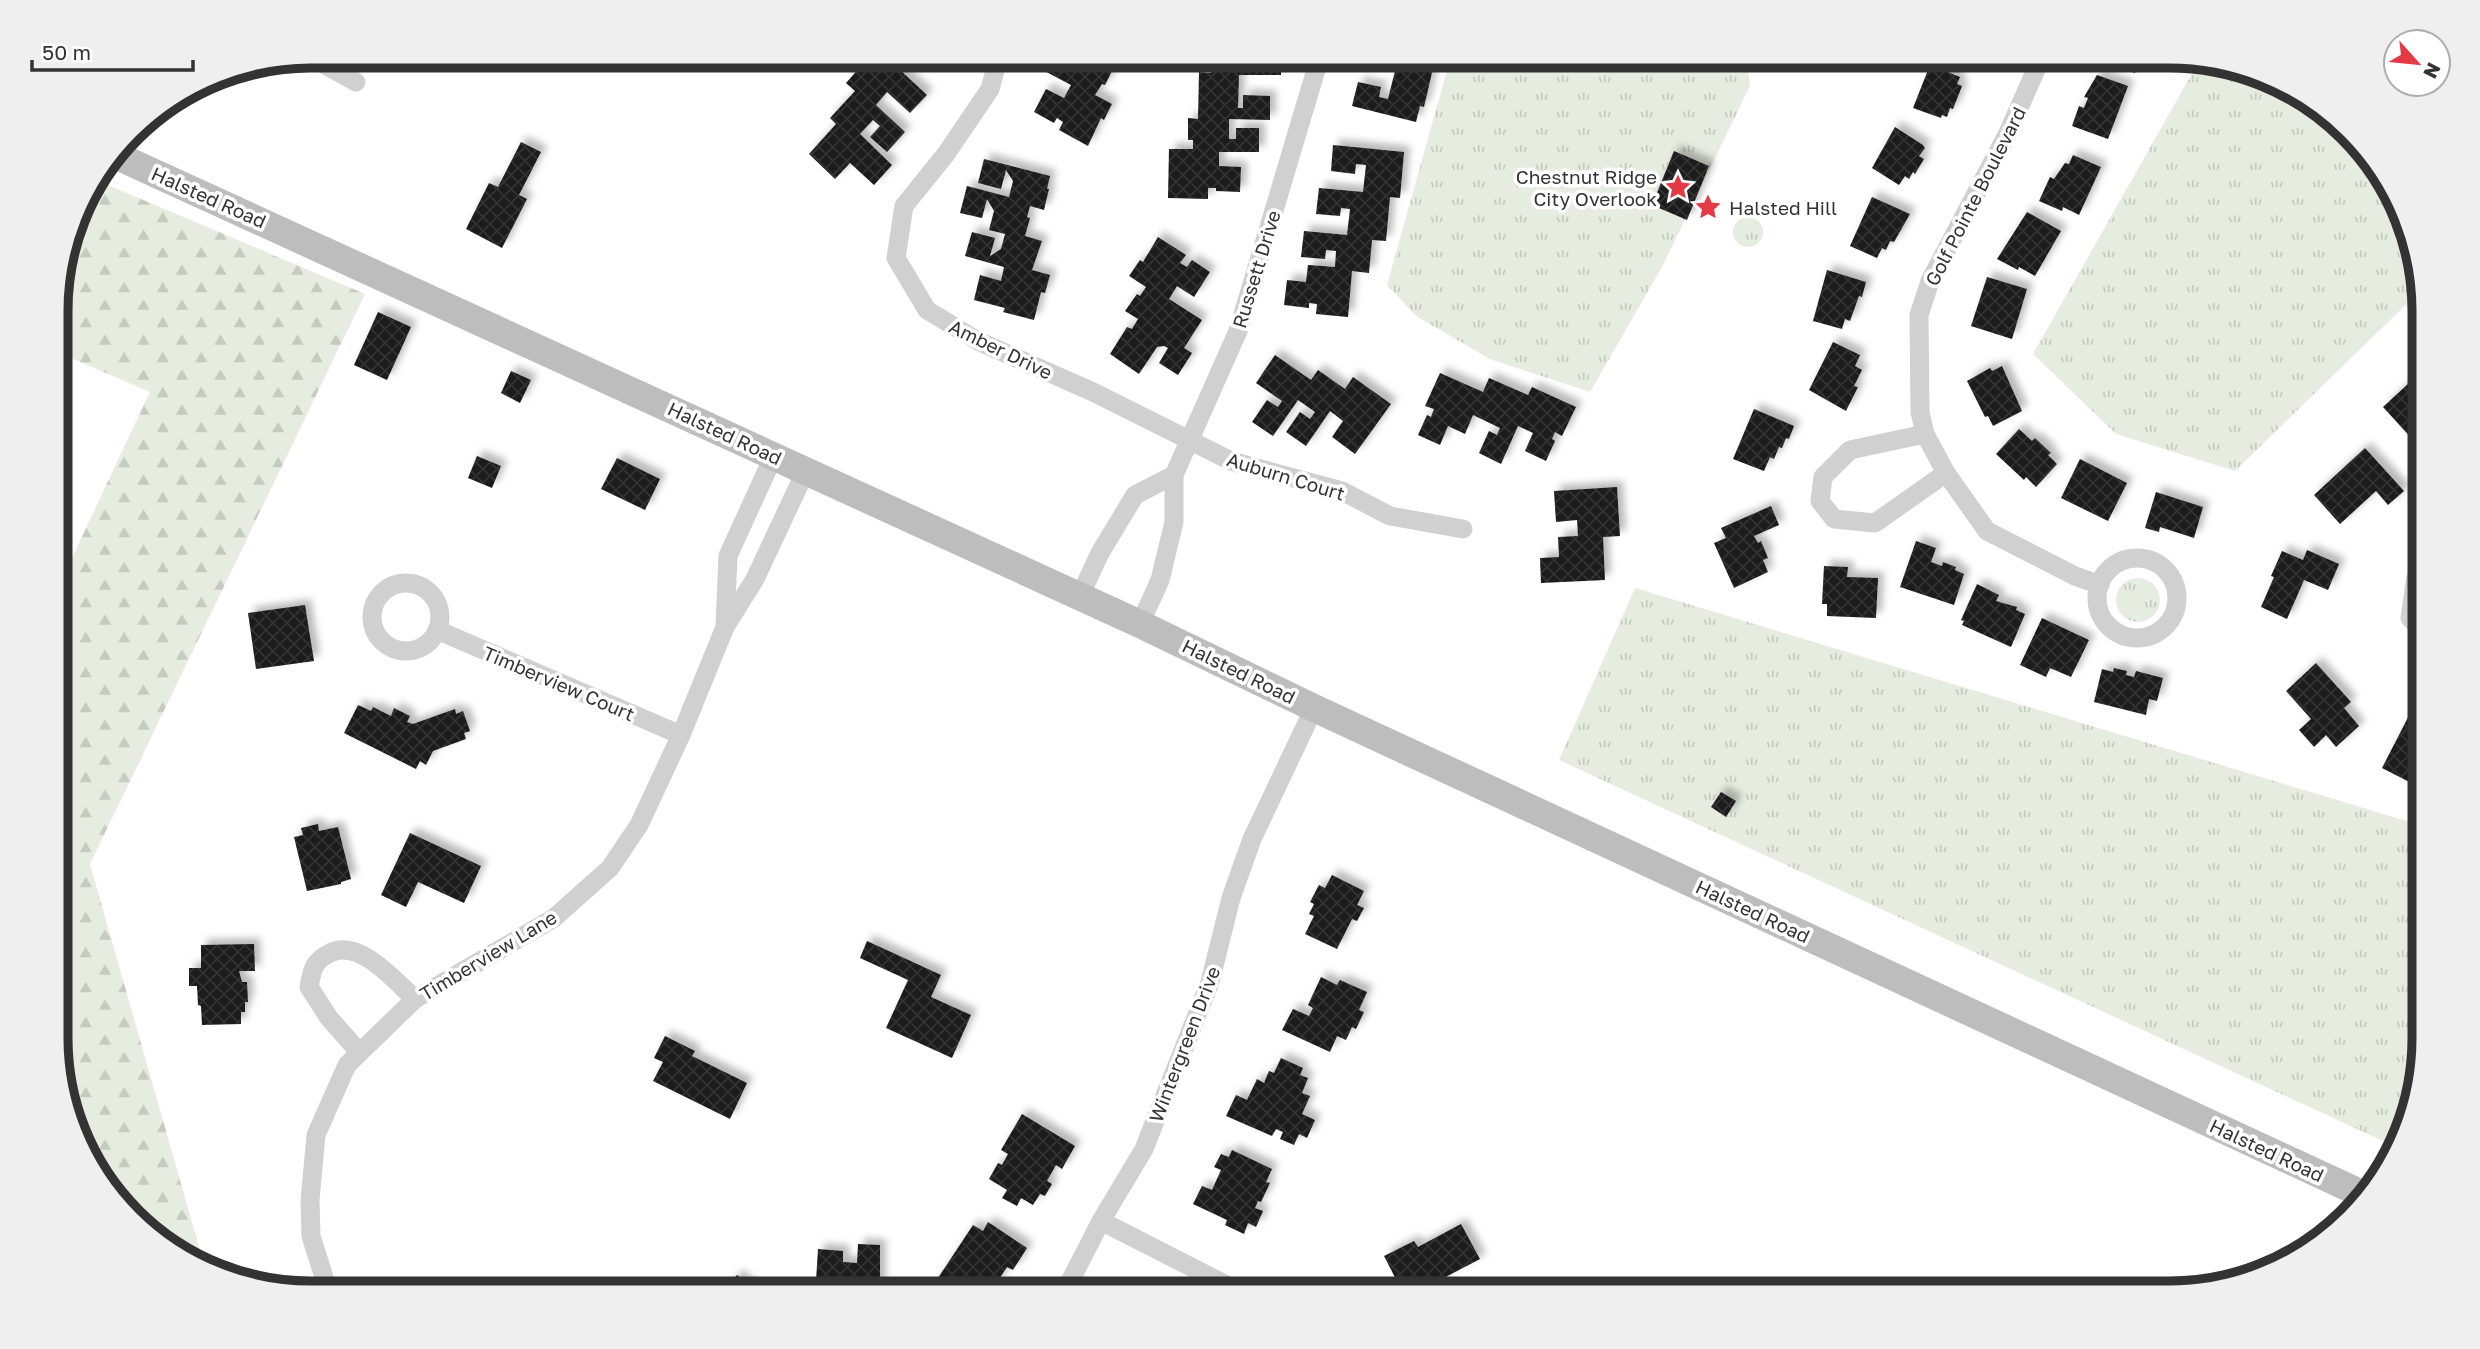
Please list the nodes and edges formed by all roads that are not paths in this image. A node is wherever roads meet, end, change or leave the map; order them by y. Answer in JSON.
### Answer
{"nodes":[{"id":1,"x":331,"y":68,"type":"edge"},
{"id":2,"x":996,"y":68,"type":"edge"},
{"id":3,"x":1317,"y":68,"type":"edge"},
{"id":4,"x":2037,"y":68,"type":"edge"},
{"id":5,"x":356,"y":82,"type":"dead end"},
{"id":6,"x":127,"y":153,"type":"edge"},
{"id":7,"x":1925,"y":435,"type":"junction"},
{"id":8,"x":1190,"y":440,"type":"junction"},
{"id":9,"x":774,"y":455,"type":"junction"},
{"id":10,"x":806,"y":470,"type":"junction"},
{"id":11,"x":1946,"y":473,"type":"junction"},
{"id":12,"x":1174,"y":475,"type":"junction"},
{"id":13,"x":1463,"y":529,"type":"dead end"},
{"id":14,"x":2100,"y":585,"type":"junction"},
{"id":15,"x":1080,"y":596,"type":"junction"},
{"id":16,"x":1140,"y":624,"type":"junction"},
{"id":17,"x":725,"y":626,"type":"junction"},
{"id":18,"x":437,"y":630,"type":"dead end"},
{"id":19,"x":1314,"y":708,"type":"junction"},
{"id":20,"x":681,"y":735,"type":"junction"},
{"id":21,"x":415,"y":999,"type":"junction"},
{"id":22,"x":359,"y":1052,"type":"junction"},
{"id":23,"x":2356,"y":1192,"type":"edge"},
{"id":24,"x":1101,"y":1221,"type":"junction"},
{"id":25,"x":325,"y":1281,"type":"edge"},
{"id":26,"x":1070,"y":1281,"type":"edge"},
{"id":27,"x":1218,"y":1281,"type":"edge"}],
"edges":[{"from":1,"to":5,"type":"street"},
{"from":2,"to":8,"type":"street","name":"Amber Drive"},
{"from":3,"to":8,"type":"street","name":"Russett Drive"},
{"from":4,"to":7,"type":"street","name":"Golf Pointe Boulevard"},
{"from":6,"to":9,"type":"street","name":"Halsted Road"},
{"from":7,"to":11,"type":"street","name":"Golf Pointe Boulevard"},
{"from":7,"to":11,"type":"street"},
{"from":8,"to":12,"type":"street","name":"Russett Drive"},
{"from":8,"to":13,"type":"street","name":"Auburn Court"},
{"from":9,"to":10,"type":"street","name":"Halsted Road"},
{"from":9,"to":17,"type":"street","name":"Timberview Lane"},
{"from":10,"to":15,"type":"street","name":"Halsted Road"},
{"from":10,"to":17,"type":"street","name":"Timberview Lane"},
{"from":11,"to":14,"type":"street","name":"Golf Pointe Boulevard"},
{"from":12,"to":15,"type":"street"},
{"from":12,"to":16,"type":"street","name":"Russett Drive"},
{"from":14,"to":14,"type":"street"},
{"from":15,"to":16,"type":"street","name":"Halsted Road"},
{"from":16,"to":19,"type":"street","name":"Halsted Road"},
{"from":17,"to":20,"type":"street","name":"Timberview Lane"},
{"from":18,"to":20,"type":"street","name":"Timberview Court"},
{"from":19,"to":23,"type":"street","name":"Halsted Road"},
{"from":19,"to":24,"type":"street","name":"Wintergreen Drive"},
{"from":20,"to":21,"type":"street","name":"Timberview Lane"},
{"from":21,"to":22,"type":"street","name":"Timberview Lane"},
{"from":21,"to":22,"type":"street"},
{"from":22,"to":25,"type":"street","name":"Timberview Lane"},
{"from":24,"to":26,"type":"street","name":"Wintergreen Drive"},
{"from":24,"to":27,"type":"street"}]}
